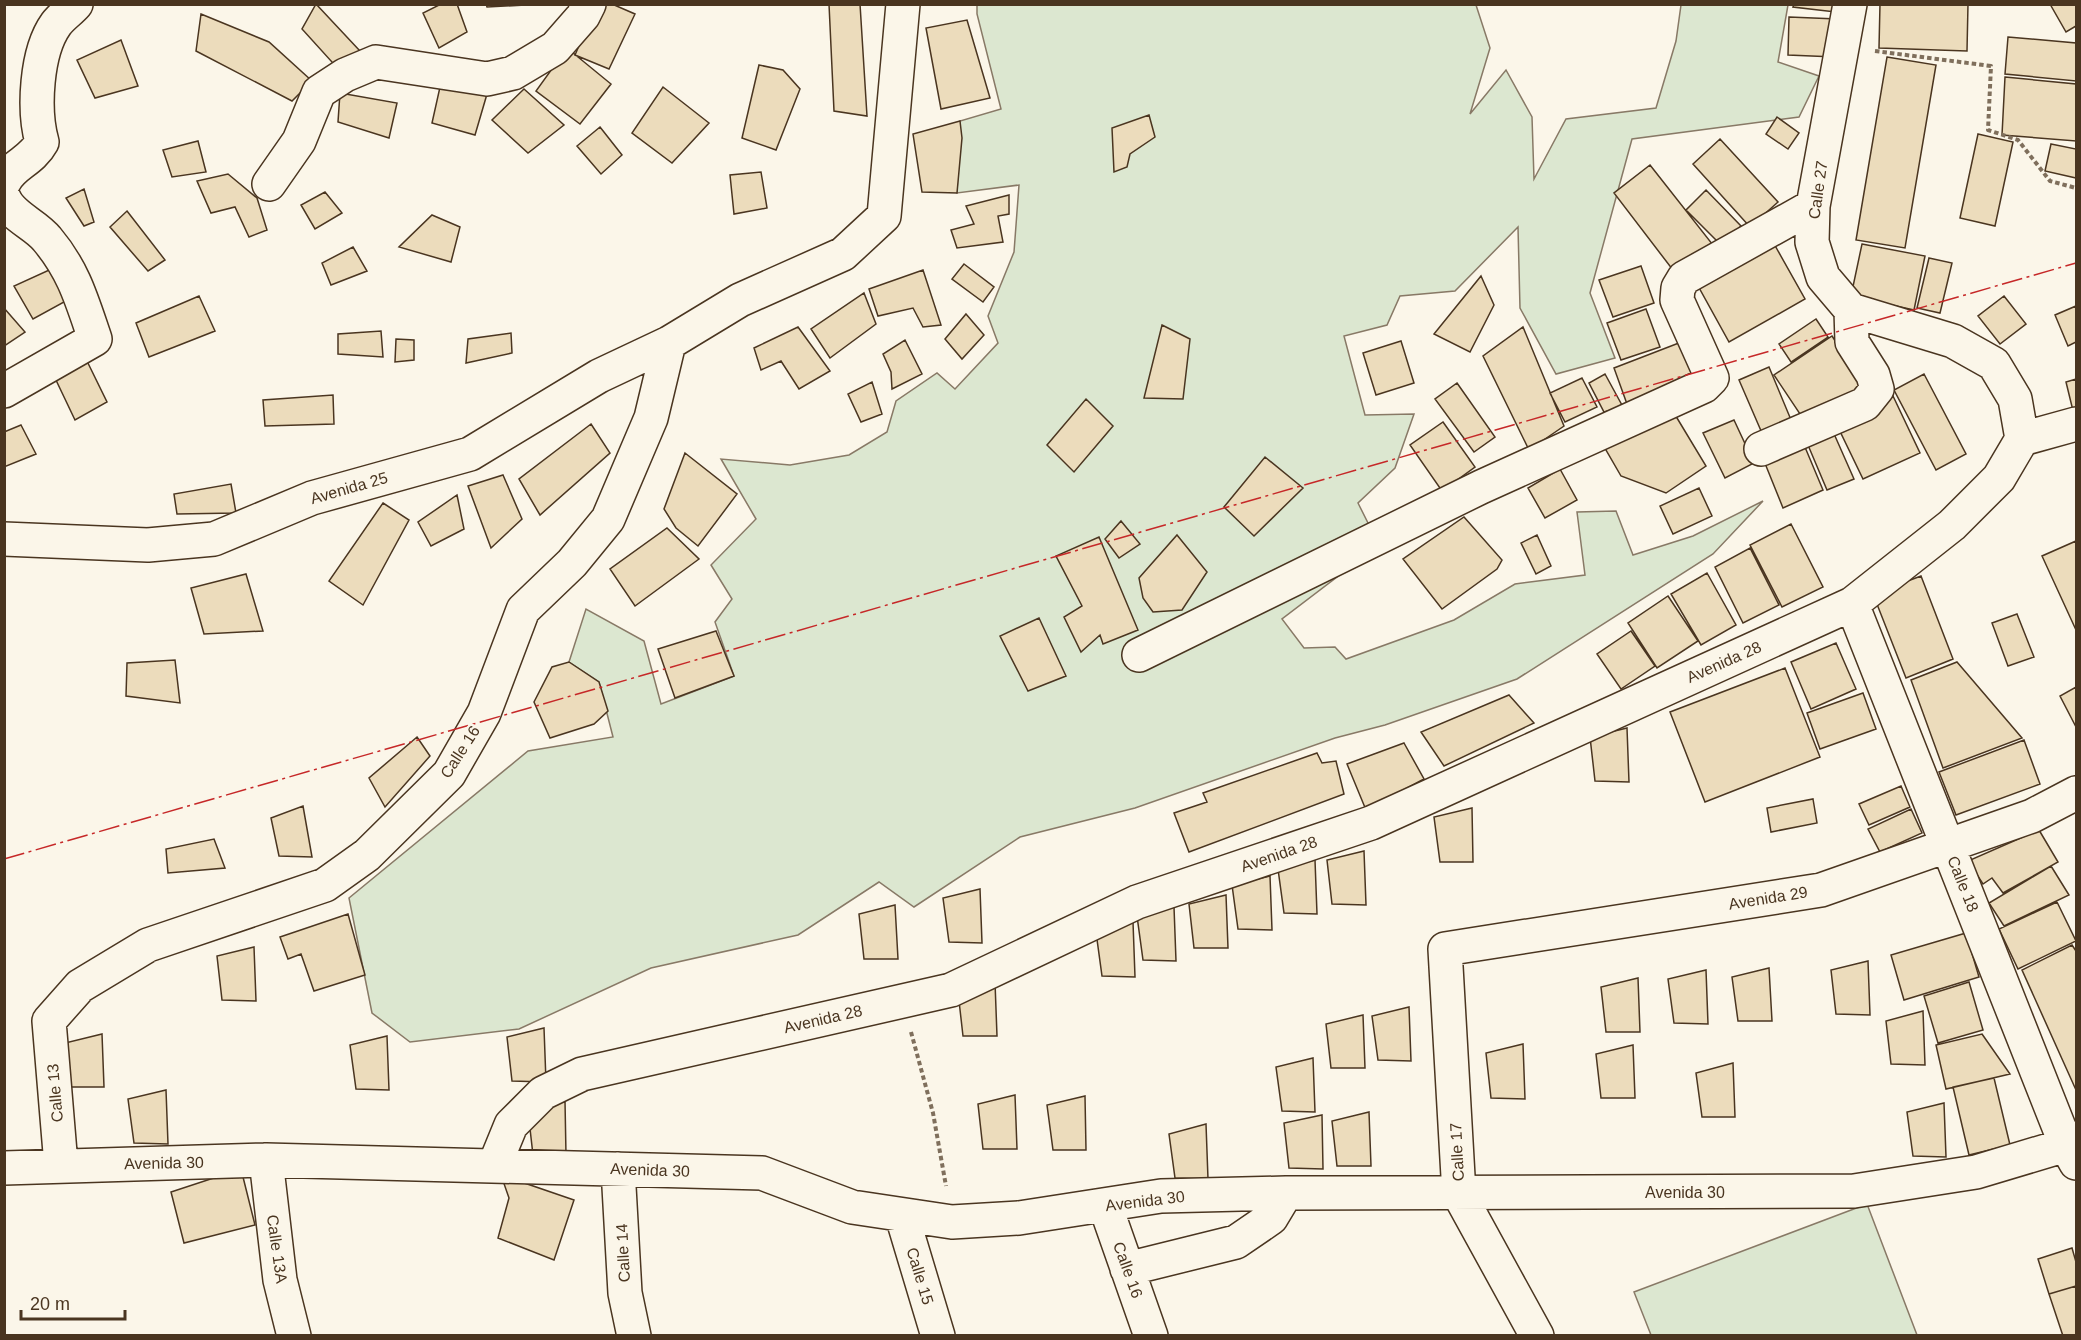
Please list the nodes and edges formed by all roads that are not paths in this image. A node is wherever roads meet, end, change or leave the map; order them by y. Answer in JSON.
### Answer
{"nodes":[{"id":1,"x":76,"y":4,"type":"edge"},
{"id":2,"x":589,"y":4,"type":"edge"},
{"id":3,"x":903,"y":4,"type":"edge"},
{"id":4,"x":1850,"y":4,"type":"edge"},
{"id":5,"x":4,"y":182,"type":"edge"},
{"id":6,"x":269,"y":184,"type":"dead end"},
{"id":7,"x":4,"y":198,"type":"edge"},
{"id":8,"x":1813,"y":206,"type":"junction"},
{"id":9,"x":1851,"y":310,"type":"junction"},
{"id":10,"x":669,"y":343,"type":"junction"},
{"id":11,"x":4,"y":391,"type":"edge"},
{"id":12,"x":2076,"y":424,"type":"edge"},
{"id":13,"x":2022,"y":439,"type":"junction"},
{"id":14,"x":1761,"y":449,"type":"dead end"},
{"id":15,"x":4,"y":539,"type":"edge"},
{"id":16,"x":1852,"y":604,"type":"junction"},
{"id":17,"x":1139,"y":655,"type":"dead end"},
{"id":18,"x":2076,"y":793,"type":"edge"},
{"id":19,"x":1949,"y":846,"type":"junction"},
{"id":20,"x":1445,"y":949,"type":"joint"},
{"id":21,"x":49,"y":1021,"type":"joint"},
{"id":22,"x":2073,"y":1149,"type":"edge"},
{"id":23,"x":266,"y":1160,"type":"junction"},
{"id":24,"x":495,"y":1164,"type":"junction"},
{"id":25,"x":61,"y":1165,"type":"junction"},
{"id":26,"x":4,"y":1168,"type":"edge"},
{"id":27,"x":618,"y":1169,"type":"junction"},
{"id":28,"x":1286,"y":1193,"type":"junction"},
{"id":29,"x":1460,"y":1194,"type":"junction"},
{"id":30,"x":1105,"y":1205,"type":"junction"},
{"id":31,"x":902,"y":1216,"type":"junction"},
{"id":32,"x":1127,"y":1269,"type":"junction"},
{"id":33,"x":294,"y":1335,"type":"edge"},
{"id":34,"x":634,"y":1335,"type":"edge"},
{"id":35,"x":938,"y":1335,"type":"edge"},
{"id":36,"x":1151,"y":1335,"type":"edge"},
{"id":37,"x":1537,"y":1335,"type":"edge"}],
"edges":[{"from":1,"to":5,"type":"street"},
{"from":2,"to":6,"type":"street"},
{"from":3,"to":10,"type":"street","name":"Avenida 25"},
{"from":4,"to":8,"type":"street","name":"Calle 27"},
{"from":7,"to":11,"type":"street"},
{"from":8,"to":9,"type":"street","name":"Calle 27"},
{"from":8,"to":17,"type":"street"},
{"from":9,"to":13,"type":"street"},
{"from":9,"to":14,"type":"street"},
{"from":10,"to":15,"type":"street","name":"Avenida 25"},
{"from":10,"to":21,"type":"street","name":"Calle 16"},
{"from":12,"to":13,"type":"street"},
{"from":13,"to":16,"type":"street","name":"Avenida 28"},
{"from":16,"to":19,"type":"street","name":"Calle 18"},
{"from":16,"to":24,"type":"street","name":"Avenida 28"},
{"from":18,"to":19,"type":"street","name":"Avenida 29"},
{"from":19,"to":20,"type":"street","name":"Avenida 29"},
{"from":19,"to":22,"type":"street","name":"Calle 18"},
{"from":20,"to":29,"type":"street","name":"Calle 17"},
{"from":21,"to":25,"type":"street","name":"Calle 13"},
{"from":22,"to":29,"type":"street","name":"Avenida 30"},
{"from":23,"to":24,"type":"street","name":"Avenida 30"},
{"from":23,"to":25,"type":"street","name":"Avenida 30"},
{"from":23,"to":33,"type":"street","name":"Calle 13A"},
{"from":24,"to":27,"type":"street","name":"Avenida 30"},
{"from":25,"to":26,"type":"street","name":"Avenida 30"},
{"from":27,"to":31,"type":"street","name":"Avenida 30"},
{"from":27,"to":34,"type":"street","name":"Calle 14"},
{"from":28,"to":29,"type":"street","name":"Avenida 30"},
{"from":28,"to":30,"type":"street","name":"Avenida 30"},
{"from":28,"to":32,"type":"street"},
{"from":29,"to":37,"type":"street","name":"Calle 17"},
{"from":30,"to":31,"type":"street","name":"Avenida 30"},
{"from":30,"to":32,"type":"street","name":"Calle 16"},
{"from":31,"to":35,"type":"street","name":"Calle 15"},
{"from":32,"to":36,"type":"street","name":"Calle 16"}]}
